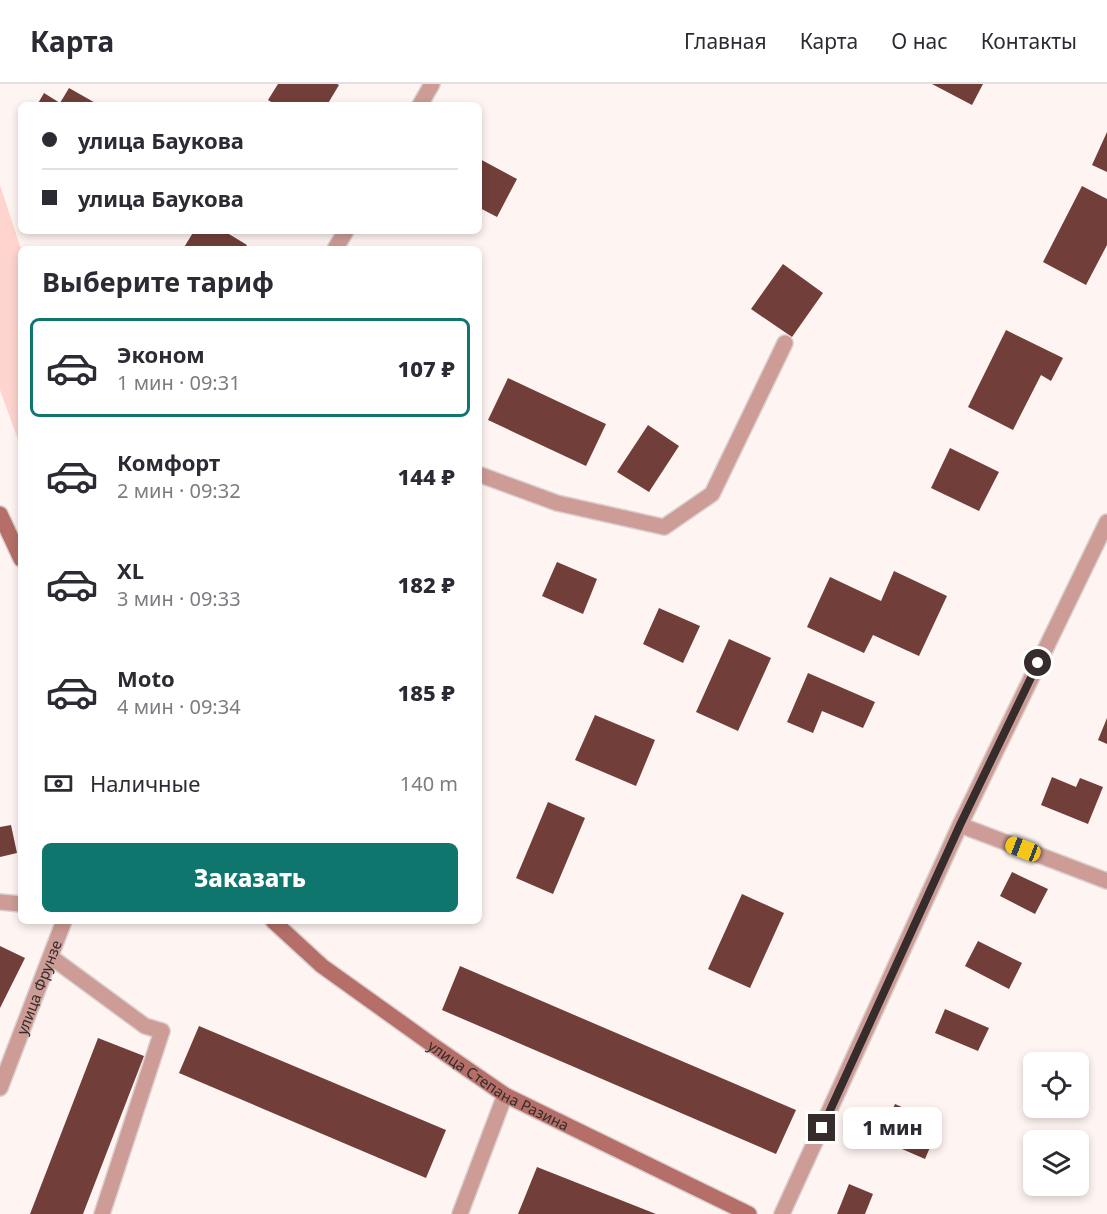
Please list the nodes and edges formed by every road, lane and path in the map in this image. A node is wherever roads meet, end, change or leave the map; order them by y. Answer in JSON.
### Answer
{"nodes":[{"id":1,"x":432,"y":84,"type":"edge"},
{"id":2,"x":422,"y":102,"type":"edge"},
{"id":3,"x":785,"y":344,"type":"dead end"},
{"id":4,"x":482,"y":475,"type":"edge"},
{"id":5,"x":1,"y":519,"type":"edge"},
{"id":6,"x":1107,"y":522,"type":"edge"},
{"id":7,"x":18,"y":553,"type":"edge"},
{"id":8,"x":960,"y":825,"type":"junction"},
{"id":9,"x":1107,"y":881,"type":"edge"},
{"id":10,"x":0,"y":902,"type":"edge"},
{"id":11,"x":18,"y":904,"type":"edge"},
{"id":12,"x":63,"y":924,"type":"edge"},
{"id":13,"x":276,"y":924,"type":"edge"},
{"id":14,"x":51,"y":957,"type":"junction"},
{"id":15,"x":0,"y":1088,"type":"edge"},
{"id":16,"x":505,"y":1095,"type":"junction"},
{"id":17,"x":102,"y":1214,"type":"edge"},
{"id":18,"x":460,"y":1214,"type":"edge"},
{"id":19,"x":750,"y":1214,"type":"edge"},
{"id":20,"x":782,"y":1214,"type":"edge"}],
"edges":[{"from":1,"to":2,"type":"street"},
{"from":3,"to":4,"type":"street"},
{"from":5,"to":7,"type":"street"},
{"from":6,"to":8,"type":"street"},
{"from":8,"to":9,"type":"street"},
{"from":8,"to":20,"type":"street"},
{"from":10,"to":11,"type":"street"},
{"from":12,"to":14,"type":"street","name":"улица Фрунзе"},
{"from":13,"to":16,"type":"street","name":"улица Степана Разина"},
{"from":14,"to":15,"type":"street","name":"улица Фрунзе"},
{"from":14,"to":17,"type":"street"},
{"from":16,"to":18,"type":"street"},
{"from":16,"to":19,"type":"street","name":"улица Степана Разина"}]}
